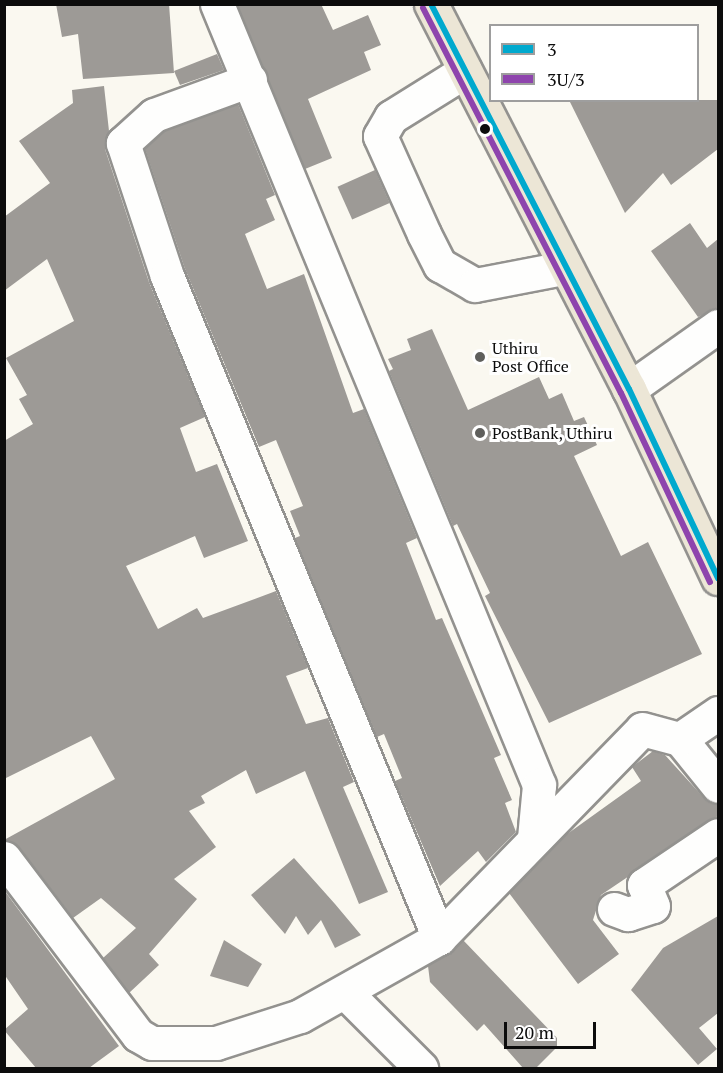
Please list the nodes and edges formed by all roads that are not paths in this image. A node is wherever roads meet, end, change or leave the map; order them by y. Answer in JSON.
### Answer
{"nodes":[{"id":1,"x":217,"y":4,"type":"edge"},
{"id":2,"x":431,"y":4,"type":"edge"},
{"id":3,"x":465,"y":71,"type":"junction"},
{"id":4,"x":250,"y":80,"type":"junction"},
{"id":5,"x":563,"y":268,"type":"junction"},
{"id":6,"x":718,"y":326,"type":"edge"},
{"id":7,"x":629,"y":389,"type":"junction"},
{"id":8,"x":711,"y":540,"type":"edge"},
{"id":9,"x":718,"y":578,"type":"edge"},
{"id":10,"x":718,"y":712,"type":"edge"},
{"id":11,"x":680,"y":740,"type":"junction"},
{"id":12,"x":718,"y":786,"type":"edge"},
{"id":13,"x":718,"y":835,"type":"edge"},
{"id":14,"x":534,"y":838,"type":"junction"},
{"id":15,"x":4,"y":858,"type":"edge"},
{"id":16,"x":614,"y":909,"type":"dead end"},
{"id":17,"x":439,"y":938,"type":"junction"},
{"id":18,"x":347,"y":994,"type":"junction"},
{"id":19,"x":216,"y":1056,"type":"edge"},
{"id":20,"x":421,"y":1068,"type":"edge"}],
"edges":[{"from":1,"to":4,"type":"street"},
{"from":2,"to":3,"type":"main road"},
{"from":3,"to":5,"type":"main road"},
{"from":3,"to":5,"type":"street"},
{"from":4,"to":14,"type":"street"},
{"from":4,"to":17,"type":"street"},
{"from":5,"to":7,"type":"main road"},
{"from":6,"to":7,"type":"street"},
{"from":7,"to":8,"type":"main road"},
{"from":8,"to":9,"type":"main road"},
{"from":10,"to":11,"type":"street"},
{"from":11,"to":12,"type":"street"},
{"from":11,"to":14,"type":"street"},
{"from":13,"to":16,"type":"street"},
{"from":14,"to":17,"type":"street"},
{"from":15,"to":19,"type":"street"},
{"from":17,"to":18,"type":"street"},
{"from":18,"to":19,"type":"street"},
{"from":18,"to":20,"type":"street"}]}
